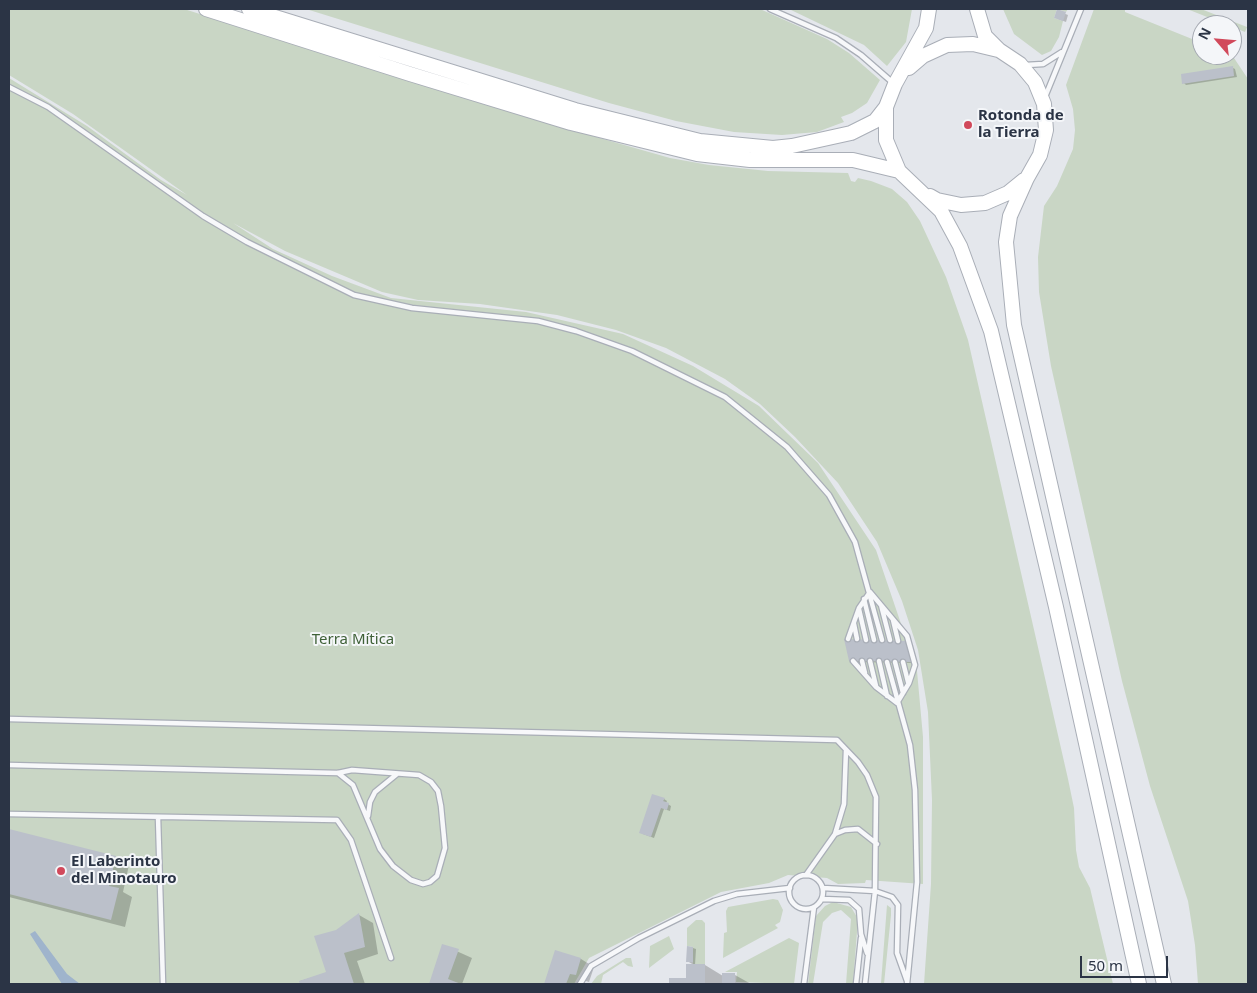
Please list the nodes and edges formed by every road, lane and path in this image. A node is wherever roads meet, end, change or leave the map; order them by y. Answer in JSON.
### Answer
{"nodes":[{"id":1,"x":206,"y":9,"type":"edge"},
{"id":2,"x":249,"y":9,"type":"edge"},
{"id":3,"x":770,"y":9,"type":"edge"},
{"id":4,"x":929,"y":9,"type":"edge"},
{"id":5,"x":977,"y":9,"type":"edge"},
{"id":6,"x":1081,"y":9,"type":"edge"},
{"id":7,"x":999,"y":50,"type":"junction"},
{"id":8,"x":1063,"y":51,"type":"junction"},
{"id":9,"x":1020,"y":64,"type":"junction"},
{"id":10,"x":899,"y":79,"type":"junction"},
{"id":11,"x":9,"y":87,"type":"edge"},
{"id":12,"x":1044,"y":104,"type":"junction"},
{"id":13,"x":886,"y":107,"type":"junction"},
{"id":14,"x":899,"y":171,"type":"junction"},
{"id":15,"x":1027,"y":178,"type":"junction"},
{"id":16,"x":916,"y":188,"type":"junction"},
{"id":17,"x":870,"y":592,"type":"junction"},
{"id":18,"x":864,"y":599,"type":"junction"},
{"id":19,"x":880,"y":603,"type":"junction"},
{"id":20,"x":859,"y":608,"type":"junction"},
{"id":21,"x":892,"y":616,"type":"junction"},
{"id":22,"x":854,"y":623,"type":"junction"},
{"id":23,"x":848,"y":639,"type":"dead end"},
{"id":24,"x":857,"y":639,"type":"dead end"},
{"id":25,"x":866,"y":640,"type":"dead end"},
{"id":26,"x":874,"y":640,"type":"dead end"},
{"id":27,"x":882,"y":640,"type":"dead end"},
{"id":28,"x":890,"y":640,"type":"dead end"},
{"id":29,"x":898,"y":641,"type":"dead end"},
{"id":30,"x":853,"y":661,"type":"dead end"},
{"id":31,"x":862,"y":661,"type":"dead end"},
{"id":32,"x":870,"y":661,"type":"dead end"},
{"id":33,"x":879,"y":661,"type":"dead end"},
{"id":34,"x":887,"y":662,"type":"dead end"},
{"id":35,"x":895,"y":662,"type":"dead end"},
{"id":36,"x":904,"y":662,"type":"dead end"},
{"id":37,"x":865,"y":675,"type":"junction"},
{"id":38,"x":909,"y":683,"type":"junction"},
{"id":39,"x":876,"y":687,"type":"junction"},
{"id":40,"x":903,"y":693,"type":"junction"},
{"id":41,"x":887,"y":696,"type":"junction"},
{"id":42,"x":897,"y":703,"type":"junction"},
{"id":43,"x":9,"y":719,"type":"edge"},
{"id":44,"x":846,"y":750,"type":"junction"},
{"id":45,"x":9,"y":765,"type":"edge"},
{"id":46,"x":338,"y":773,"type":"junction"},
{"id":47,"x":398,"y":773,"type":"junction"},
{"id":48,"x":9,"y":814,"type":"edge"},
{"id":49,"x":158,"y":817,"type":"junction"},
{"id":50,"x":367,"y":820,"type":"junction"},
{"id":51,"x":836,"y":834,"type":"junction"},
{"id":52,"x":877,"y":844,"type":"junction"},
{"id":53,"x":806,"y":875,"type":"junction"},
{"id":54,"x":790,"y":888,"type":"junction"},
{"id":55,"x":822,"y":888,"type":"junction"},
{"id":56,"x":875,"y":891,"type":"junction"},
{"id":57,"x":822,"y":899,"type":"junction"},
{"id":58,"x":814,"y":907,"type":"junction"},
{"id":59,"x":861,"y":934,"type":"junction"},
{"id":60,"x":868,"y":957,"type":"junction"},
{"id":61,"x":391,"y":958,"type":"dead end"},
{"id":62,"x":907,"y":983,"type":"edge"},
{"id":63,"x":164,"y":984,"type":"edge"},
{"id":64,"x":580,"y":984,"type":"edge"},
{"id":65,"x":804,"y":984,"type":"edge"},
{"id":66,"x":856,"y":984,"type":"edge"},
{"id":67,"x":865,"y":984,"type":"edge"},
{"id":68,"x":1139,"y":984,"type":"edge"},
{"id":69,"x":1164,"y":984,"type":"edge"}],
"edges":[{"from":1,"to":14,"type":"main road"},
{"from":2,"to":13,"type":"main road"},
{"from":3,"to":10,"type":"lane"},
{"from":4,"to":10,"type":"main road"},
{"from":5,"to":7,"type":"main road"},
{"from":6,"to":8,"type":"lane"},
{"from":7,"to":9,"type":"main road"},
{"from":7,"to":10,"type":"main road"},
{"from":8,"to":9,"type":"lane"},
{"from":8,"to":12,"type":"lane"},
{"from":9,"to":12,"type":"main road"},
{"from":10,"to":13,"type":"main road"},
{"from":11,"to":17,"type":"lane"},
{"from":12,"to":15,"type":"main road"},
{"from":13,"to":14,"type":"main road"},
{"from":14,"to":16,"type":"main road"},
{"from":15,"to":16,"type":"main road"},
{"from":15,"to":69,"type":"main road"},
{"from":16,"to":68,"type":"main road"},
{"from":17,"to":18,"type":"lane"},
{"from":17,"to":19,"type":"lane"},
{"from":17,"to":27,"type":"lane"},
{"from":18,"to":20,"type":"lane"},
{"from":18,"to":26,"type":"lane"},
{"from":19,"to":21,"type":"lane"},
{"from":19,"to":28,"type":"lane"},
{"from":20,"to":22,"type":"lane"},
{"from":20,"to":25,"type":"lane"},
{"from":21,"to":29,"type":"lane"},
{"from":21,"to":38,"type":"lane"},
{"from":22,"to":23,"type":"lane"},
{"from":22,"to":24,"type":"lane"},
{"from":30,"to":37,"type":"lane"},
{"from":31,"to":37,"type":"lane"},
{"from":32,"to":39,"type":"lane"},
{"from":33,"to":41,"type":"lane"},
{"from":34,"to":42,"type":"lane"},
{"from":35,"to":40,"type":"lane"},
{"from":36,"to":38,"type":"lane"},
{"from":37,"to":39,"type":"lane"},
{"from":38,"to":40,"type":"lane"},
{"from":39,"to":41,"type":"lane"},
{"from":40,"to":42,"type":"lane"},
{"from":41,"to":42,"type":"lane"},
{"from":42,"to":62,"type":"lane"},
{"from":43,"to":44,"type":"lane"},
{"from":44,"to":51,"type":"lane"},
{"from":44,"to":52,"type":"lane"},
{"from":45,"to":46,"type":"lane"},
{"from":46,"to":47,"type":"lane"},
{"from":46,"to":50,"type":"lane"},
{"from":47,"to":50,"type":"lane"},
{"from":47,"to":50,"type":"lane"},
{"from":48,"to":49,"type":"lane"},
{"from":49,"to":61,"type":"lane"},
{"from":49,"to":63,"type":"lane"},
{"from":51,"to":52,"type":"lane"},
{"from":51,"to":53,"type":"lane"},
{"from":52,"to":56,"type":"lane"},
{"from":53,"to":54,"type":"lane"},
{"from":53,"to":55,"type":"lane"},
{"from":54,"to":58,"type":"lane"},
{"from":54,"to":64,"type":"lane"},
{"from":55,"to":56,"type":"lane"},
{"from":55,"to":57,"type":"lane"},
{"from":56,"to":60,"type":"lane"},
{"from":56,"to":62,"type":"lane"},
{"from":57,"to":58,"type":"lane"},
{"from":57,"to":59,"type":"lane"},
{"from":58,"to":65,"type":"lane"},
{"from":59,"to":60,"type":"lane"},
{"from":59,"to":66,"type":"lane"},
{"from":60,"to":67,"type":"lane"}]}
